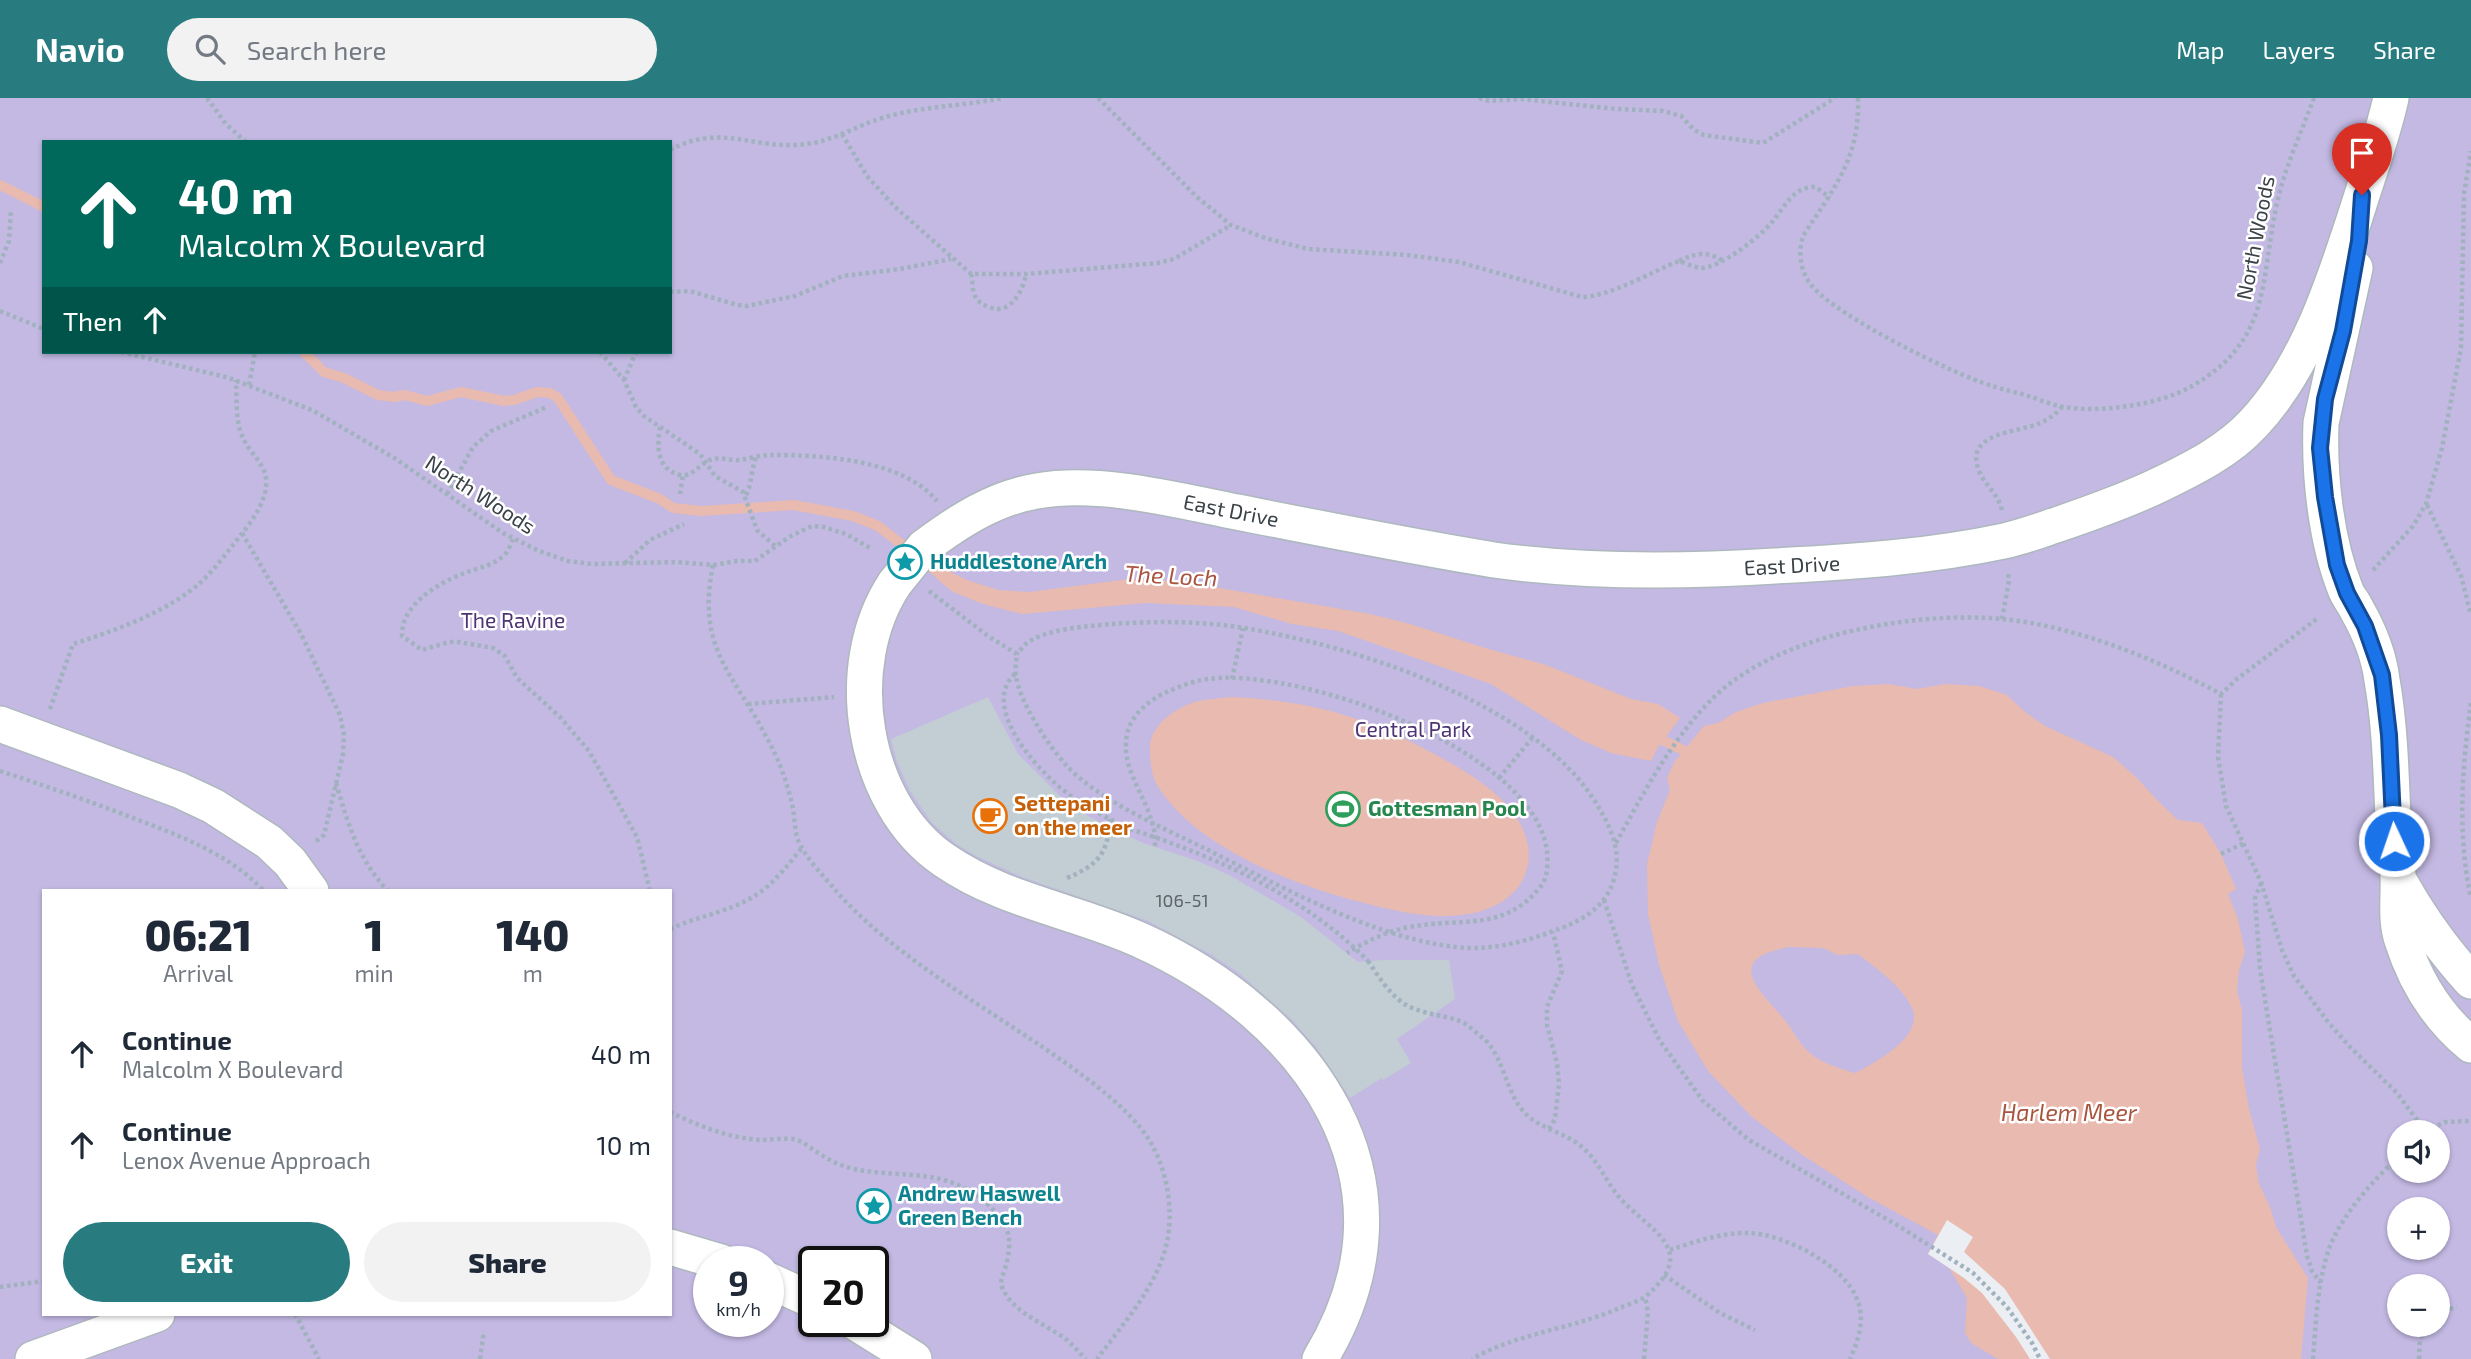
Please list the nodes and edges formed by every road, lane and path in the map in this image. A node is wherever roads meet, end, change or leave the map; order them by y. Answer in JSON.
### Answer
{"nodes":[{"id":1,"x":207,"y":98,"type":"edge"},
{"id":2,"x":1003,"y":98,"type":"edge"},
{"id":3,"x":1098,"y":98,"type":"edge"},
{"id":4,"x":1479,"y":98,"type":"edge"},
{"id":5,"x":1835,"y":98,"type":"edge"},
{"id":6,"x":1858,"y":98,"type":"edge"},
{"id":7,"x":2314,"y":98,"type":"edge"},
{"id":8,"x":2391,"y":98,"type":"edge"},
{"id":9,"x":842,"y":134,"type":"junction"},
{"id":10,"x":244,"y":140,"type":"edge"},
{"id":11,"x":672,"y":149,"type":"edge"},
{"id":12,"x":2471,"y":151,"type":"edge"},
{"id":13,"x":2362,"y":195,"type":"junction"},
{"id":14,"x":1829,"y":198,"type":"junction"},
{"id":15,"x":11,"y":209,"type":"dead end"},
{"id":16,"x":1231,"y":225,"type":"junction"},
{"id":17,"x":952,"y":258,"type":"junction"},
{"id":18,"x":1723,"y":260,"type":"junction"},
{"id":19,"x":1679,"y":261,"type":"junction"},
{"id":20,"x":0,"y":263,"type":"edge"},
{"id":21,"x":971,"y":274,"type":"junction"},
{"id":22,"x":1026,"y":274,"type":"junction"},
{"id":23,"x":672,"y":292,"type":"edge"},
{"id":24,"x":0,"y":311,"type":"edge"},
{"id":25,"x":42,"y":328,"type":"edge"},
{"id":26,"x":129,"y":354,"type":"edge"},
{"id":27,"x":255,"y":354,"type":"edge"},
{"id":28,"x":602,"y":354,"type":"edge"},
{"id":29,"x":635,"y":354,"type":"edge"},
{"id":30,"x":236,"y":380,"type":"junction"},
{"id":31,"x":624,"y":380,"type":"junction"},
{"id":32,"x":249,"y":385,"type":"junction"},
{"id":33,"x":547,"y":407,"type":"dead end"},
{"id":34,"x":2062,"y":407,"type":"junction"},
{"id":35,"x":660,"y":427,"type":"junction"},
{"id":36,"x":756,"y":457,"type":"junction"},
{"id":37,"x":706,"y":461,"type":"junction"},
{"id":38,"x":683,"y":475,"type":"junction"},
{"id":39,"x":447,"y":494,"type":"junction"},
{"id":40,"x":680,"y":494,"type":"dead end"},
{"id":41,"x":747,"y":499,"type":"junction"},
{"id":42,"x":2426,"y":504,"type":"junction"},
{"id":43,"x":2003,"y":516,"type":"dead end"},
{"id":44,"x":684,"y":524,"type":"dead end"},
{"id":45,"x":953,"y":525,"type":"junction"},
{"id":46,"x":242,"y":533,"type":"junction"},
{"id":47,"x":513,"y":539,"type":"junction"},
{"id":48,"x":775,"y":545,"type":"junction"},
{"id":49,"x":870,"y":548,"type":"dead end"},
{"id":50,"x":624,"y":564,"type":"junction"},
{"id":51,"x":713,"y":565,"type":"junction"},
{"id":52,"x":2373,"y":570,"type":"dead end"},
{"id":53,"x":2008,"y":575,"type":"dead end"},
{"id":54,"x":929,"y":591,"type":"dead end"},
{"id":55,"x":2471,"y":615,"type":"edge"},
{"id":56,"x":2318,"y":618,"type":"dead end"},
{"id":57,"x":2002,"y":619,"type":"junction"},
{"id":58,"x":1242,"y":628,"type":"junction"},
{"id":59,"x":1017,"y":654,"type":"junction"},
{"id":60,"x":1015,"y":674,"type":"junction"},
{"id":61,"x":1232,"y":678,"type":"junction"},
{"id":62,"x":864,"y":693,"type":"junction"},
{"id":63,"x":2221,"y":694,"type":"junction"},
{"id":64,"x":748,"y":704,"type":"junction"},
{"id":65,"x":2471,"y":704,"type":"edge"},
{"id":66,"x":0,"y":724,"type":"edge"},
{"id":67,"x":1533,"y":737,"type":"junction"},
{"id":68,"x":39,"y":739,"type":"junction"},
{"id":69,"x":0,"y":771,"type":"edge"},
{"id":70,"x":1499,"y":778,"type":"junction"},
{"id":71,"x":336,"y":782,"type":"junction"},
{"id":72,"x":1110,"y":819,"type":"junction"},
{"id":73,"x":1154,"y":824,"type":"junction"},
{"id":74,"x":1616,"y":842,"type":"junction"},
{"id":75,"x":2244,"y":843,"type":"junction"},
{"id":76,"x":1154,"y":846,"type":"dead end"},
{"id":77,"x":802,"y":848,"type":"junction"},
{"id":78,"x":2221,"y":854,"type":"dead end"},
{"id":79,"x":290,"y":862,"type":"junction"},
{"id":80,"x":2398,"y":877,"type":"junction"},
{"id":81,"x":2261,"y":882,"type":"junction"},
{"id":82,"x":262,"y":889,"type":"edge"},
{"id":83,"x":310,"y":889,"type":"edge"},
{"id":84,"x":386,"y":889,"type":"edge"},
{"id":85,"x":650,"y":889,"type":"edge"},
{"id":86,"x":1023,"y":898,"type":"junction"},
{"id":87,"x":2471,"y":898,"type":"edge"},
{"id":88,"x":1604,"y":900,"type":"junction"},
{"id":89,"x":672,"y":926,"type":"edge"},
{"id":90,"x":1391,"y":931,"type":"junction"},
{"id":91,"x":1553,"y":932,"type":"junction"},
{"id":92,"x":1347,"y":953,"type":"dead end"},
{"id":93,"x":2471,"y":981,"type":"edge"},
{"id":94,"x":2471,"y":1045,"type":"edge"},
{"id":95,"x":672,"y":1113,"type":"edge"},
{"id":96,"x":2416,"y":1120,"type":"edge"},
{"id":97,"x":2471,"y":1121,"type":"edge"},
{"id":98,"x":2450,"y":1122,"type":"edge"},
{"id":99,"x":1549,"y":1129,"type":"junction"},
{"id":100,"x":2387,"y":1167,"type":"edge"},
{"id":101,"x":672,"y":1248,"type":"edge"},
{"id":102,"x":1670,"y":1250,"type":"junction"},
{"id":103,"x":693,"y":1254,"type":"edge"},
{"id":104,"x":1664,"y":1275,"type":"junction"},
{"id":105,"x":42,"y":1281,"type":"edge"},
{"id":106,"x":2321,"y":1283,"type":"junction"},
{"id":107,"x":0,"y":1287,"type":"edge"},
{"id":108,"x":1645,"y":1297,"type":"junction"},
{"id":109,"x":2457,"y":1307,"type":"dead end"},
{"id":110,"x":2450,"y":1309,"type":"edge"},
{"id":111,"x":151,"y":1316,"type":"edge"},
{"id":112,"x":296,"y":1316,"type":"edge"},
{"id":113,"x":1755,"y":1330,"type":"dead end"},
{"id":114,"x":484,"y":1331,"type":"dead end"},
{"id":115,"x":879,"y":1337,"type":"edge"},
{"id":116,"x":2421,"y":1337,"type":"edge"},
{"id":117,"x":33,"y":1359,"type":"edge"},
{"id":118,"x":319,"y":1359,"type":"edge"},
{"id":119,"x":480,"y":1359,"type":"edge"},
{"id":120,"x":914,"y":1359,"type":"edge"},
{"id":121,"x":1086,"y":1359,"type":"edge"},
{"id":122,"x":1097,"y":1359,"type":"edge"},
{"id":123,"x":1320,"y":1359,"type":"edge"},
{"id":124,"x":1472,"y":1359,"type":"edge"},
{"id":125,"x":1644,"y":1359,"type":"edge"},
{"id":126,"x":1850,"y":1359,"type":"edge"},
{"id":127,"x":2040,"y":1359,"type":"edge"},
{"id":128,"x":2313,"y":1359,"type":"edge"},
{"id":129,"x":2419,"y":1359,"type":"edge"}],
"edges":[{"from":1,"to":10,"type":"path"},
{"from":2,"to":9,"type":"path"},
{"from":3,"to":16,"type":"path"},
{"from":4,"to":5,"type":"path"},
{"from":6,"to":14,"type":"path","name":"North Woods"},
{"from":7,"to":34,"type":"path","name":"North Woods"},
{"from":8,"to":13,"type":"street","name":"East Drive"},
{"from":9,"to":11,"type":"path"},
{"from":9,"to":17,"type":"path"},
{"from":12,"to":42,"type":"path"},
{"from":13,"to":45,"type":"street","name":"East Drive"},
{"from":13,"to":80,"type":"street"},
{"from":14,"to":18,"type":"path"},
{"from":14,"to":34,"type":"path","name":"North Woods"},
{"from":15,"to":20,"type":"path"},
{"from":16,"to":19,"type":"path"},
{"from":16,"to":22,"type":"path"},
{"from":17,"to":21,"type":"path"},
{"from":17,"to":23,"type":"path"},
{"from":18,"to":19,"type":"path"},
{"from":18,"to":19,"type":"path"},
{"from":21,"to":22,"type":"path"},
{"from":21,"to":22,"type":"path"},
{"from":24,"to":25,"type":"path"},
{"from":26,"to":30,"type":"path","name":"North Woods"},
{"from":27,"to":32,"type":"path"},
{"from":28,"to":31,"type":"path"},
{"from":29,"to":31,"type":"path"},
{"from":30,"to":32,"type":"path","name":"North Woods"},
{"from":30,"to":46,"type":"path"},
{"from":31,"to":35,"type":"path"},
{"from":32,"to":39,"type":"path","name":"North Woods"},
{"from":33,"to":39,"type":"path"},
{"from":34,"to":43,"type":"path"},
{"from":35,"to":37,"type":"path"},
{"from":35,"to":38,"type":"path"},
{"from":36,"to":37,"type":"path"},
{"from":36,"to":41,"type":"path"},
{"from":36,"to":45,"type":"path"},
{"from":37,"to":38,"type":"path"},
{"from":37,"to":41,"type":"path"},
{"from":38,"to":40,"type":"path"},
{"from":39,"to":47,"type":"path","name":"North Woods"},
{"from":41,"to":48,"type":"path"},
{"from":42,"to":52,"type":"path"},
{"from":42,"to":55,"type":"path"},
{"from":44,"to":50,"type":"path"},
{"from":45,"to":62,"type":"street","name":"East Drive","bridge":true},
{"from":46,"to":68,"type":"path"},
{"from":46,"to":71,"type":"path"},
{"from":47,"to":50,"type":"path","name":"North Woods"},
{"from":47,"to":85,"type":"path"},
{"from":48,"to":49,"type":"path","name":"North Woods"},
{"from":48,"to":51,"type":"path","name":"North Woods"},
{"from":50,"to":51,"type":"path","name":"North Woods"},
{"from":51,"to":64,"type":"path"},
{"from":53,"to":57,"type":"path"},
{"from":54,"to":59,"type":"path"},
{"from":56,"to":63,"type":"path"},
{"from":57,"to":63,"type":"path"},
{"from":57,"to":74,"type":"path"},
{"from":58,"to":59,"type":"path"},
{"from":58,"to":61,"type":"path"},
{"from":58,"to":67,"type":"path"},
{"from":59,"to":60,"type":"path"},
{"from":60,"to":72,"type":"path"},
{"from":60,"to":73,"type":"path"},
{"from":61,"to":70,"type":"path"},
{"from":61,"to":73,"type":"path"},
{"from":62,"to":64,"type":"path"},
{"from":62,"to":86,"type":"street","name":"East Drive"},
{"from":63,"to":75,"type":"path"},
{"from":64,"to":77,"type":"path"},
{"from":65,"to":87,"type":"path"},
{"from":66,"to":68,"type":"street"},
{"from":67,"to":70,"type":"path"},
{"from":67,"to":74,"type":"path"},
{"from":68,"to":79,"type":"street"},
{"from":69,"to":82,"type":"path"},
{"from":70,"to":90,"type":"path"},
{"from":71,"to":79,"type":"path"},
{"from":71,"to":84,"type":"path"},
{"from":72,"to":86,"type":"path"},
{"from":72,"to":99,"type":"path","bridge":true},
{"from":73,"to":76,"type":"path"},
{"from":73,"to":90,"type":"path"},
{"from":74,"to":88,"type":"path"},
{"from":75,"to":78,"type":"path"},
{"from":75,"to":81,"type":"path"},
{"from":77,"to":89,"type":"path"},
{"from":77,"to":122,"type":"path"},
{"from":79,"to":83,"type":"street"},
{"from":80,"to":93,"type":"street"},
{"from":80,"to":94,"type":"street"},
{"from":81,"to":96,"type":"path"},
{"from":81,"to":106,"type":"path"},
{"from":86,"to":123,"type":"street","name":"East Drive"},
{"from":88,"to":91,"type":"path"},
{"from":88,"to":127,"type":"path"},
{"from":90,"to":91,"type":"path"},
{"from":90,"to":92,"type":"path"},
{"from":91,"to":99,"type":"path"},
{"from":95,"to":121,"type":"path"},
{"from":97,"to":98,"type":"path"},
{"from":99,"to":102,"type":"path"},
{"from":100,"to":106,"type":"path"},
{"from":101,"to":103,"type":"street"},
{"from":102,"to":104,"type":"path"},
{"from":102,"to":126,"type":"path"},
{"from":104,"to":108,"type":"path"},
{"from":104,"to":113,"type":"path"},
{"from":105,"to":107,"type":"path"},
{"from":106,"to":128,"type":"path"},
{"from":108,"to":124,"type":"path"},
{"from":108,"to":125,"type":"path"},
{"from":109,"to":110,"type":"path"},
{"from":111,"to":117,"type":"street"},
{"from":112,"to":118,"type":"path"},
{"from":114,"to":119,"type":"path"},
{"from":115,"to":120,"type":"street"},
{"from":116,"to":129,"type":"path"}]}
